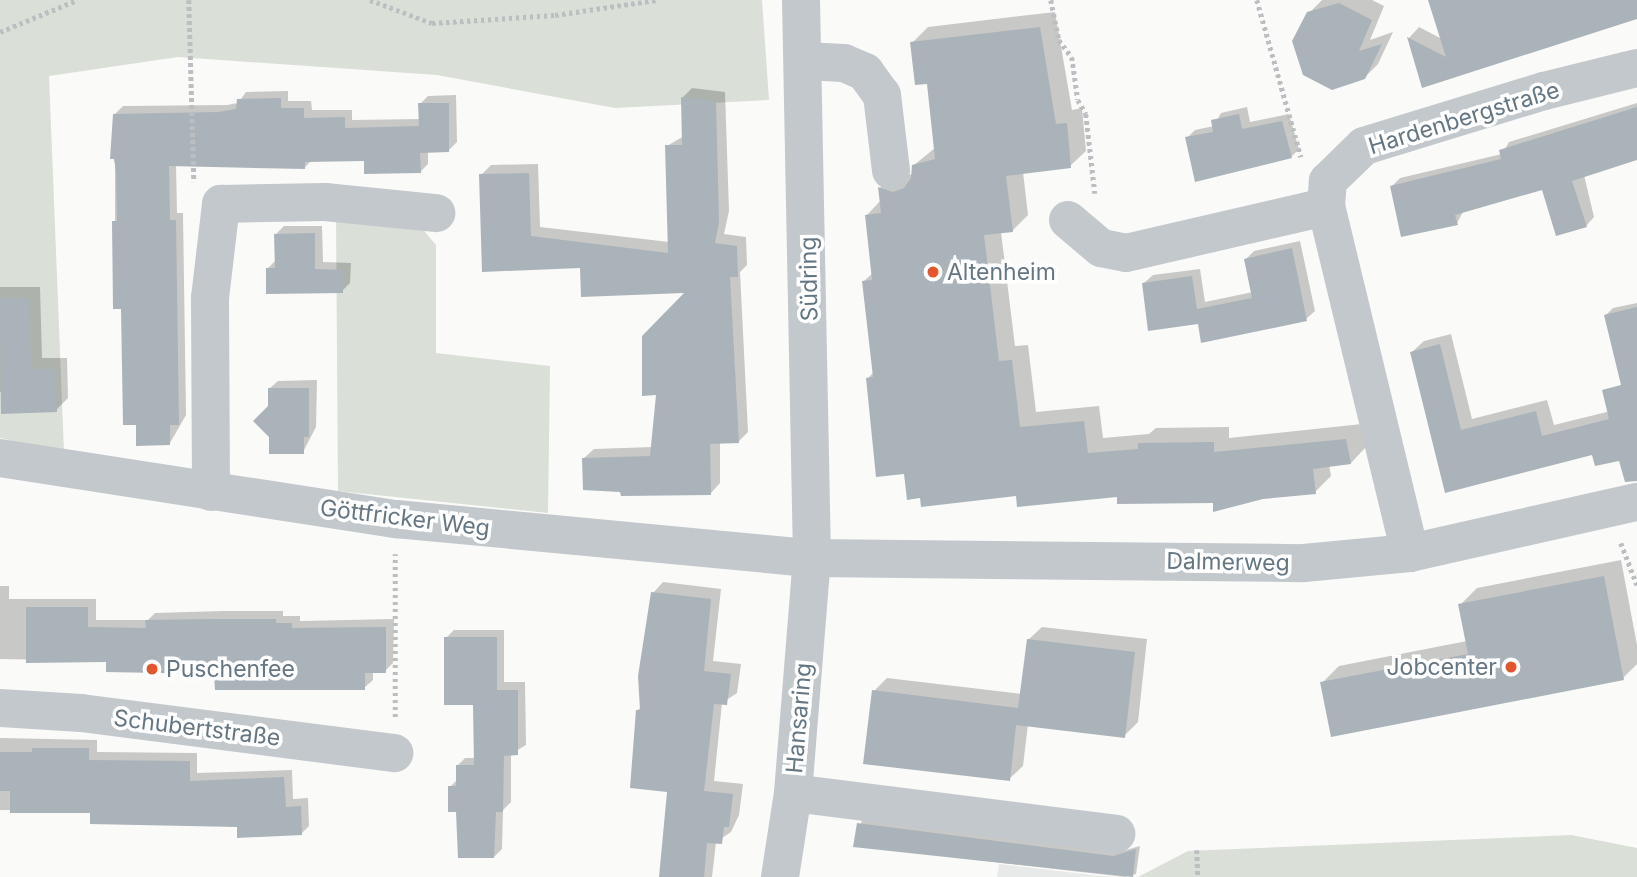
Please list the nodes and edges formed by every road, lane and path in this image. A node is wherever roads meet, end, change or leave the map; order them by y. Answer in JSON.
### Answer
{"nodes":[{"id":1,"x":77,"y":0,"type":"edge"},
{"id":2,"x":189,"y":0,"type":"edge"},
{"id":3,"x":370,"y":0,"type":"edge"},
{"id":4,"x":656,"y":0,"type":"edge"},
{"id":5,"x":801,"y":0,"type":"edge"},
{"id":6,"x":1051,"y":0,"type":"edge"},
{"id":7,"x":1257,"y":0,"type":"edge"},
{"id":8,"x":0,"y":32,"type":"edge"},
{"id":9,"x":804,"y":61,"type":"junction"},
{"id":10,"x":1637,"y":68,"type":"edge"},
{"id":11,"x":891,"y":170,"type":"dead end"},
{"id":12,"x":1327,"y":194,"type":"junction"},
{"id":13,"x":221,"y":204,"type":"junction"},
{"id":14,"x":436,"y":213,"type":"dead end"},
{"id":15,"x":1068,"y":220,"type":"dead end"},
{"id":16,"x":1101,"y":248,"type":"junction"},
{"id":17,"x":0,"y":458,"type":"edge"},
{"id":18,"x":211,"y":492,"type":"junction"},
{"id":19,"x":1622,"y":506,"type":"edge"},
{"id":20,"x":396,"y":519,"type":"junction"},
{"id":21,"x":1410,"y":554,"type":"junction"},
{"id":22,"x":812,"y":558,"type":"junction"},
{"id":23,"x":1637,"y":585,"type":"edge"},
{"id":24,"x":0,"y":708,"type":"edge"},
{"id":25,"x":394,"y":753,"type":"joint"},
{"id":26,"x":793,"y":793,"type":"junction"},
{"id":27,"x":1116,"y":834,"type":"dead end"},
{"id":28,"x":1197,"y":850,"type":"dead end"},
{"id":29,"x":780,"y":877,"type":"edge"},
{"id":30,"x":1198,"y":877,"type":"edge"}],
"edges":[{"from":1,"to":8,"type":"path"},
{"from":2,"to":13,"type":"path"},
{"from":3,"to":4,"type":"path"},
{"from":5,"to":9,"type":"street","name":"Südring"},
{"from":6,"to":16,"type":"path"},
{"from":7,"to":12,"type":"path"},
{"from":9,"to":11,"type":"street"},
{"from":9,"to":22,"type":"street","name":"Südring"},
{"from":10,"to":12,"type":"street","name":"Hardenbergstraße"},
{"from":12,"to":16,"type":"street"},
{"from":12,"to":21,"type":"street"},
{"from":13,"to":14,"type":"street"},
{"from":13,"to":18,"type":"street"},
{"from":15,"to":16,"type":"street"},
{"from":17,"to":18,"type":"street","name":"Göttfricker Weg"},
{"from":18,"to":20,"type":"street","name":"Göttfricker Weg"},
{"from":19,"to":21,"type":"street","name":"Dalmerweg"},
{"from":19,"to":23,"type":"path"},
{"from":20,"to":22,"type":"street","name":"Göttfricker Weg"},
{"from":20,"to":25,"type":"path"},
{"from":21,"to":22,"type":"street","name":"Dalmerweg"},
{"from":22,"to":26,"type":"street","name":"Hansaring"},
{"from":24,"to":25,"type":"street","name":"Schubertstraße"},
{"from":26,"to":27,"type":"street"},
{"from":26,"to":29,"type":"street","name":"Hansaring"},
{"from":28,"to":30,"type":"path"}]}
